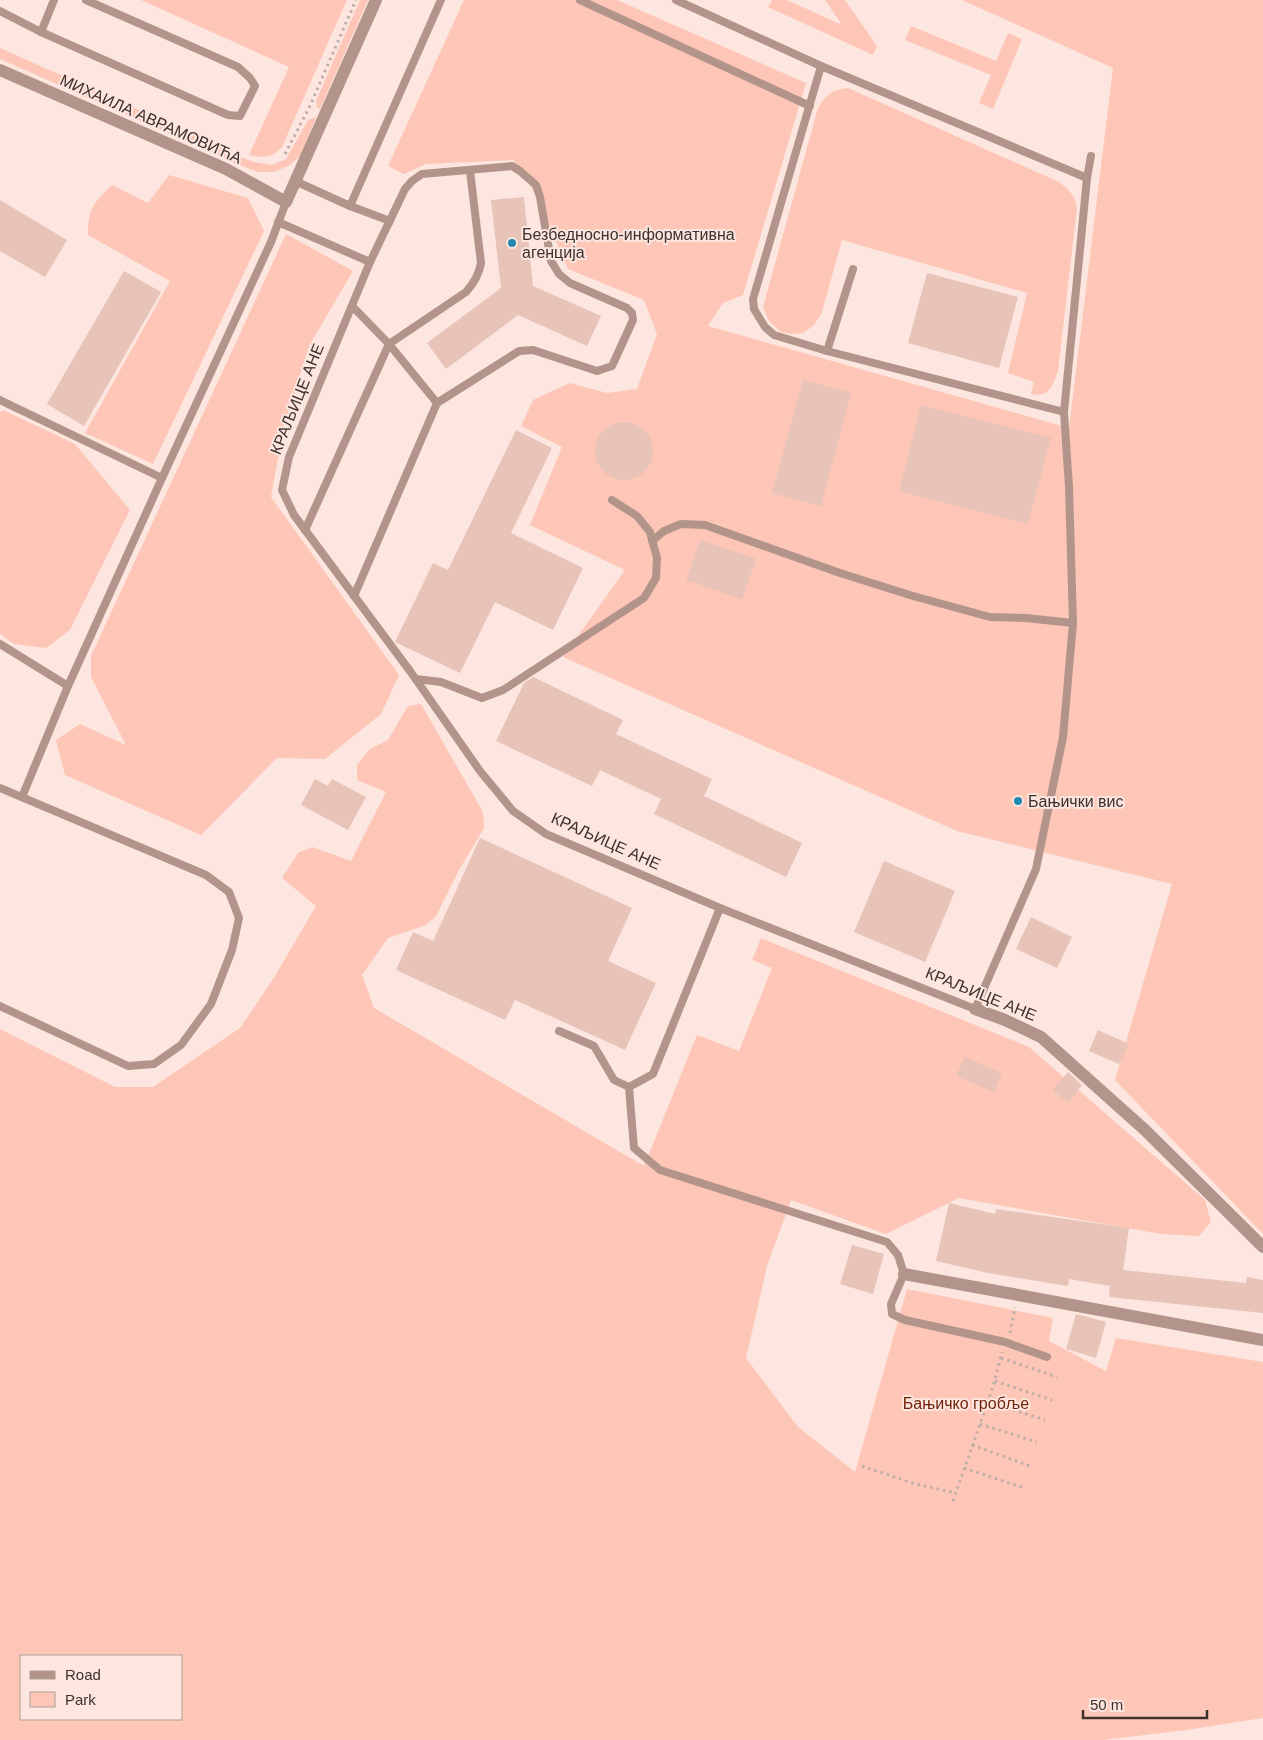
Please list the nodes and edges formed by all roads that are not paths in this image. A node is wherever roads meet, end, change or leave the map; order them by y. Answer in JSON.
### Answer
{"nodes":[{"id":1,"x":54,"y":0,"type":"edge"},
{"id":2,"x":86,"y":0,"type":"edge"},
{"id":3,"x":376,"y":0,"type":"edge"},
{"id":4,"x":441,"y":0,"type":"edge"},
{"id":5,"x":580,"y":0,"type":"edge"},
{"id":6,"x":676,"y":0,"type":"edge"},
{"id":7,"x":0,"y":11,"type":"edge"},
{"id":8,"x":41,"y":32,"type":"junction"},
{"id":9,"x":821,"y":66,"type":"junction"},
{"id":10,"x":0,"y":70,"type":"edge"},
{"id":11,"x":810,"y":106,"type":"junction"},
{"id":12,"x":1090,"y":156,"type":"dead end"},
{"id":13,"x":470,"y":171,"type":"junction"},
{"id":14,"x":1087,"y":178,"type":"junction"},
{"id":15,"x":296,"y":181,"type":"junction"},
{"id":16,"x":286,"y":202,"type":"junction"},
{"id":17,"x":350,"y":206,"type":"junction"},
{"id":18,"x":390,"y":221,"type":"junction"},
{"id":19,"x":278,"y":222,"type":"junction"},
{"id":20,"x":370,"y":262,"type":"junction"},
{"id":21,"x":854,"y":269,"type":"dead end"},
{"id":22,"x":352,"y":306,"type":"junction"},
{"id":23,"x":389,"y":344,"type":"junction"},
{"id":24,"x":827,"y":351,"type":"junction"},
{"id":25,"x":0,"y":400,"type":"edge"},
{"id":26,"x":436,"y":403,"type":"junction"},
{"id":27,"x":1064,"y":412,"type":"junction"},
{"id":28,"x":162,"y":478,"type":"junction"},
{"id":29,"x":612,"y":500,"type":"dead end"},
{"id":30,"x":305,"y":530,"type":"junction"},
{"id":31,"x":652,"y":541,"type":"junction"},
{"id":32,"x":354,"y":596,"type":"junction"},
{"id":33,"x":1073,"y":623,"type":"junction"},
{"id":34,"x":0,"y":644,"type":"edge"},
{"id":35,"x":416,"y":679,"type":"junction"},
{"id":36,"x":68,"y":686,"type":"junction"},
{"id":37,"x":0,"y":788,"type":"edge"},
{"id":38,"x":22,"y":797,"type":"junction"},
{"id":39,"x":720,"y":908,"type":"junction"},
{"id":40,"x":0,"y":1006,"type":"edge"},
{"id":41,"x":975,"y":1009,"type":"junction"},
{"id":42,"x":560,"y":1031,"type":"dead end"},
{"id":43,"x":630,"y":1087,"type":"junction"},
{"id":44,"x":1263,"y":1248,"type":"edge"},
{"id":45,"x":904,"y":1274,"type":"junction"},
{"id":46,"x":1263,"y":1340,"type":"edge"},
{"id":47,"x":1046,"y":1357,"type":"dead end"}],
"edges":[{"from":1,"to":8,"type":"lane"},
{"from":2,"to":8,"type":"lane"},
{"from":3,"to":15,"type":"street"},
{"from":4,"to":17,"type":"lane"},
{"from":5,"to":11,"type":"lane"},
{"from":6,"to":9,"type":"lane"},
{"from":7,"to":8,"type":"lane"},
{"from":9,"to":11,"type":"lane"},
{"from":9,"to":14,"type":"lane"},
{"from":10,"to":16,"type":"street","name":"МИХАИЛА АВРАМОВИЋА"},
{"from":11,"to":24,"type":"lane"},
{"from":12,"to":14,"type":"lane"},
{"from":13,"to":18,"type":"lane","name":"КРАЉИЦЕ АНЕ"},
{"from":13,"to":23,"type":"lane"},
{"from":13,"to":26,"type":"lane","name":"КРАЉИЦЕ АНЕ"},
{"from":14,"to":27,"type":"lane"},
{"from":15,"to":16,"type":"street"},
{"from":15,"to":17,"type":"lane"},
{"from":16,"to":19,"type":"lane"},
{"from":17,"to":18,"type":"lane"},
{"from":18,"to":20,"type":"lane","name":"КРАЉИЦЕ АНЕ"},
{"from":19,"to":20,"type":"lane"},
{"from":19,"to":28,"type":"lane"},
{"from":20,"to":22,"type":"lane","name":"КРАЉИЦЕ АНЕ"},
{"from":21,"to":24,"type":"lane"},
{"from":22,"to":23,"type":"lane"},
{"from":22,"to":30,"type":"lane","name":"КРАЉИЦЕ АНЕ"},
{"from":23,"to":26,"type":"lane"},
{"from":23,"to":30,"type":"lane"},
{"from":24,"to":27,"type":"lane"},
{"from":25,"to":28,"type":"lane"},
{"from":26,"to":32,"type":"lane"},
{"from":27,"to":33,"type":"lane"},
{"from":28,"to":36,"type":"lane"},
{"from":29,"to":31,"type":"lane"},
{"from":30,"to":32,"type":"lane","name":"КРАЉИЦЕ АНЕ"},
{"from":31,"to":33,"type":"lane"},
{"from":31,"to":35,"type":"lane"},
{"from":32,"to":35,"type":"lane","name":"КРАЉИЦЕ АНЕ"},
{"from":33,"to":41,"type":"lane"},
{"from":34,"to":36,"type":"lane"},
{"from":35,"to":39,"type":"lane","name":"КРАЉИЦЕ АНЕ"},
{"from":36,"to":38,"type":"lane"},
{"from":37,"to":38,"type":"lane"},
{"from":38,"to":40,"type":"lane"},
{"from":39,"to":41,"type":"lane","name":"КРАЉИЦЕ АНЕ"},
{"from":39,"to":43,"type":"lane"},
{"from":41,"to":44,"type":"street","name":"КРАЉИЦЕ АНЕ"},
{"from":42,"to":43,"type":"lane"},
{"from":43,"to":45,"type":"lane"},
{"from":45,"to":46,"type":"street"},
{"from":45,"to":47,"type":"lane"}]}
